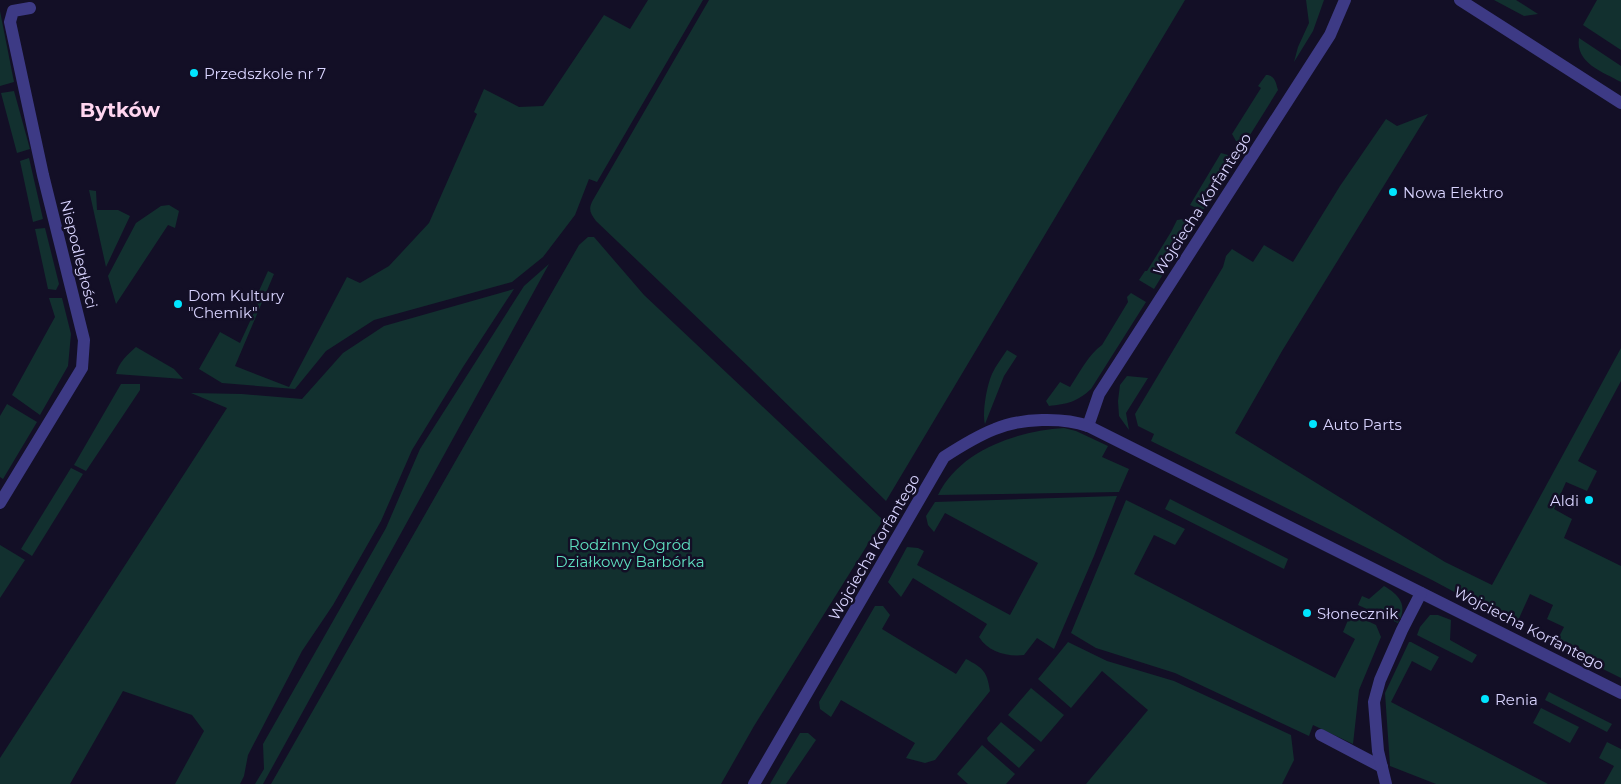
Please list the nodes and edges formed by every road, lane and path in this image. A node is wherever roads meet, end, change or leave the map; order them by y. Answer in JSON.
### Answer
{"nodes":[{"id":1,"x":1345,"y":0,"type":"edge"},
{"id":2,"x":1460,"y":0,"type":"edge"},
{"id":3,"x":30,"y":8,"type":"dead end"},
{"id":4,"x":1621,"y":103,"type":"edge"},
{"id":5,"x":1088,"y":426,"type":"junction"},
{"id":6,"x":0,"y":502,"type":"edge"},
{"id":7,"x":1422,"y":593,"type":"junction"},
{"id":8,"x":1621,"y":694,"type":"edge"},
{"id":9,"x":1321,"y":735,"type":"dead end"},
{"id":10,"x":1382,"y":767,"type":"junction"},
{"id":11,"x":754,"y":784,"type":"edge"},
{"id":12,"x":1386,"y":784,"type":"edge"}],
"edges":[{"from":1,"to":5,"type":"street","name":"Wojciecha Korfantego"},
{"from":2,"to":4,"type":"street"},
{"from":3,"to":6,"type":"street","name":"Niepodległości"},
{"from":5,"to":7,"type":"street","name":"Wojciecha Korfantego"},
{"from":5,"to":11,"type":"street","name":"Wojciecha Korfantego"},
{"from":7,"to":8,"type":"street","name":"Wojciecha Korfantego"},
{"from":7,"to":10,"type":"street"},
{"from":9,"to":10,"type":"street"},
{"from":10,"to":12,"type":"street"}]}
